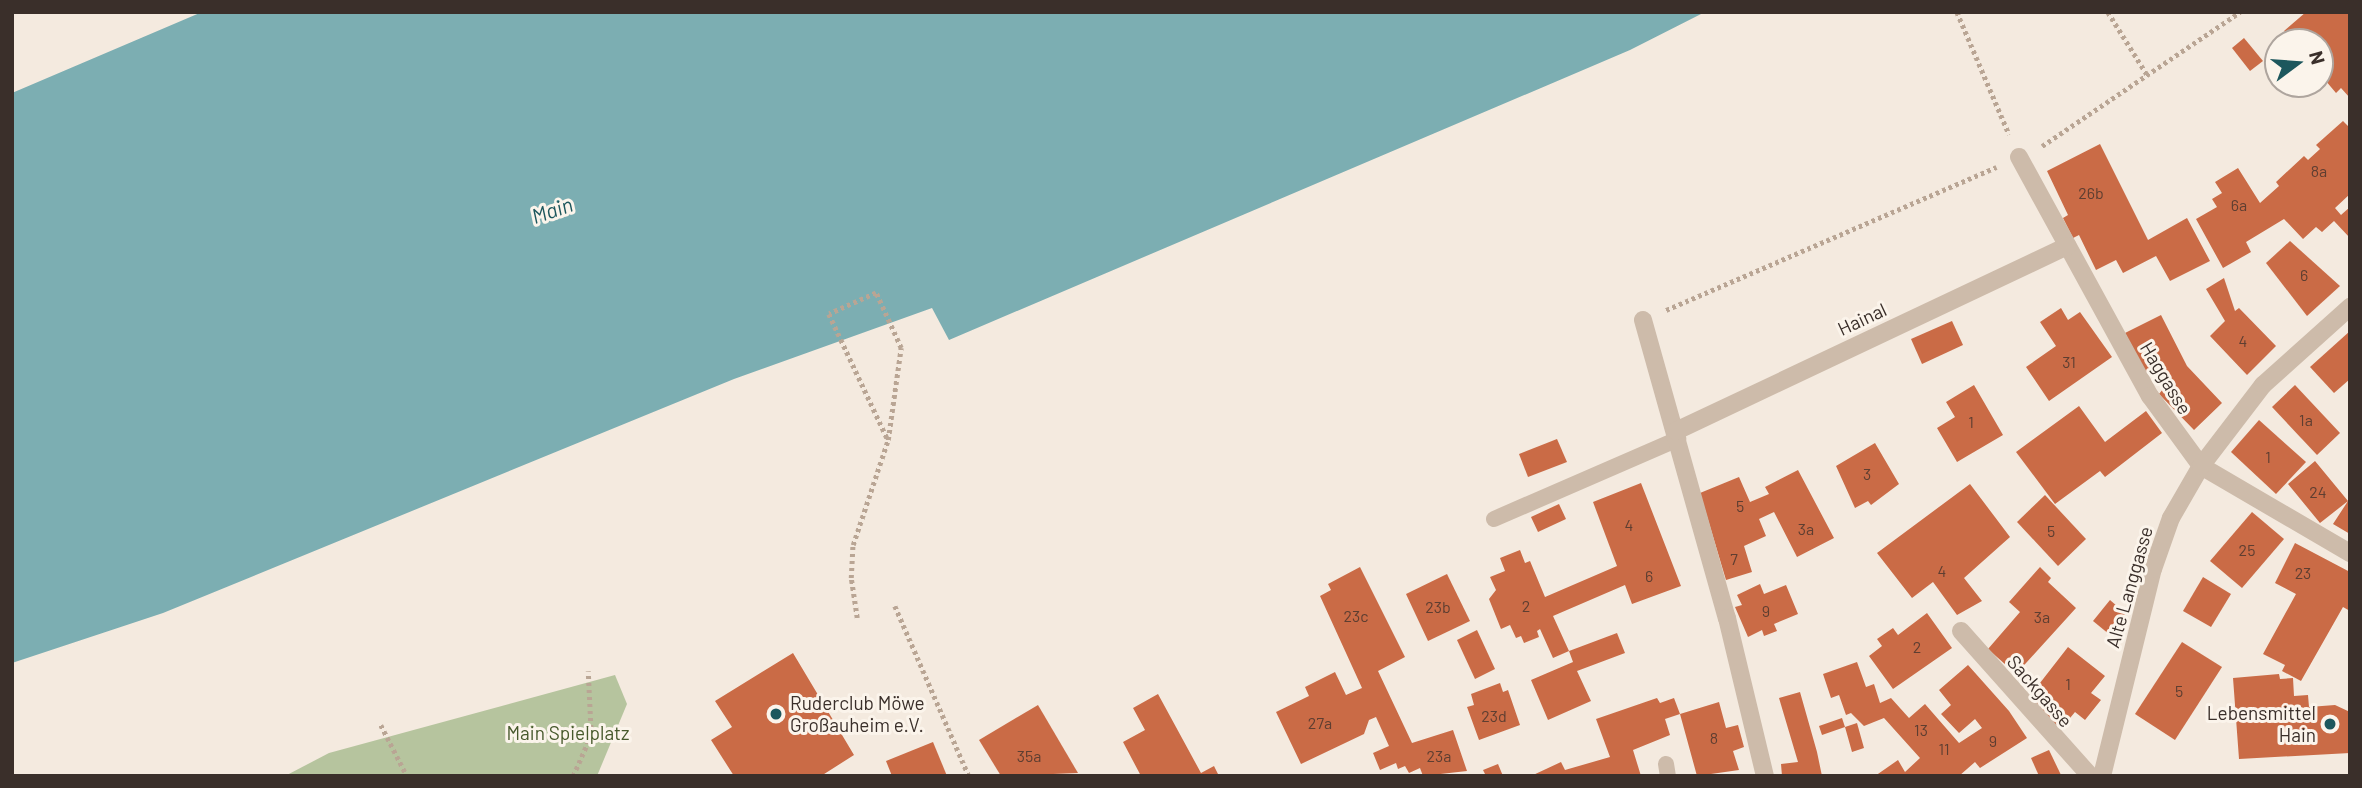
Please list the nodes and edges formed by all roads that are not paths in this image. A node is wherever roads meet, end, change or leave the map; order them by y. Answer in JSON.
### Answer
{"nodes":[{"id":1,"x":2019,"y":157,"type":"road end"},
{"id":2,"x":2067,"y":246,"type":"junction"},
{"id":3,"x":2350,"y":307,"type":"edge"},
{"id":4,"x":1643,"y":320,"type":"road end"},
{"id":5,"x":1677,"y":435,"type":"junction"},
{"id":6,"x":2201,"y":466,"type":"junction"},
{"id":7,"x":1494,"y":519,"type":"dead end"},
{"id":8,"x":2350,"y":554,"type":"edge"},
{"id":9,"x":1961,"y":631,"type":"dead end"},
{"id":10,"x":1765,"y":776,"type":"edge"},
{"id":11,"x":2090,"y":776,"type":"edge"},
{"id":12,"x":2102,"y":776,"type":"edge"}],
"edges":[{"from":1,"to":2,"type":"street","name":"Haggasse"},
{"from":2,"to":5,"type":"street","name":"Hainal"},
{"from":2,"to":6,"type":"street","name":"Haggasse"},
{"from":3,"to":6,"type":"street","name":"Alte Langgasse"},
{"from":4,"to":5,"type":"street"},
{"from":5,"to":7,"type":"lane"},
{"from":5,"to":10,"type":"street"},
{"from":6,"to":8,"type":"street","name":"Haggasse"},
{"from":6,"to":12,"type":"street","name":"Alte Langgasse"},
{"from":9,"to":11,"type":"street","name":"Sackgasse"}]}
